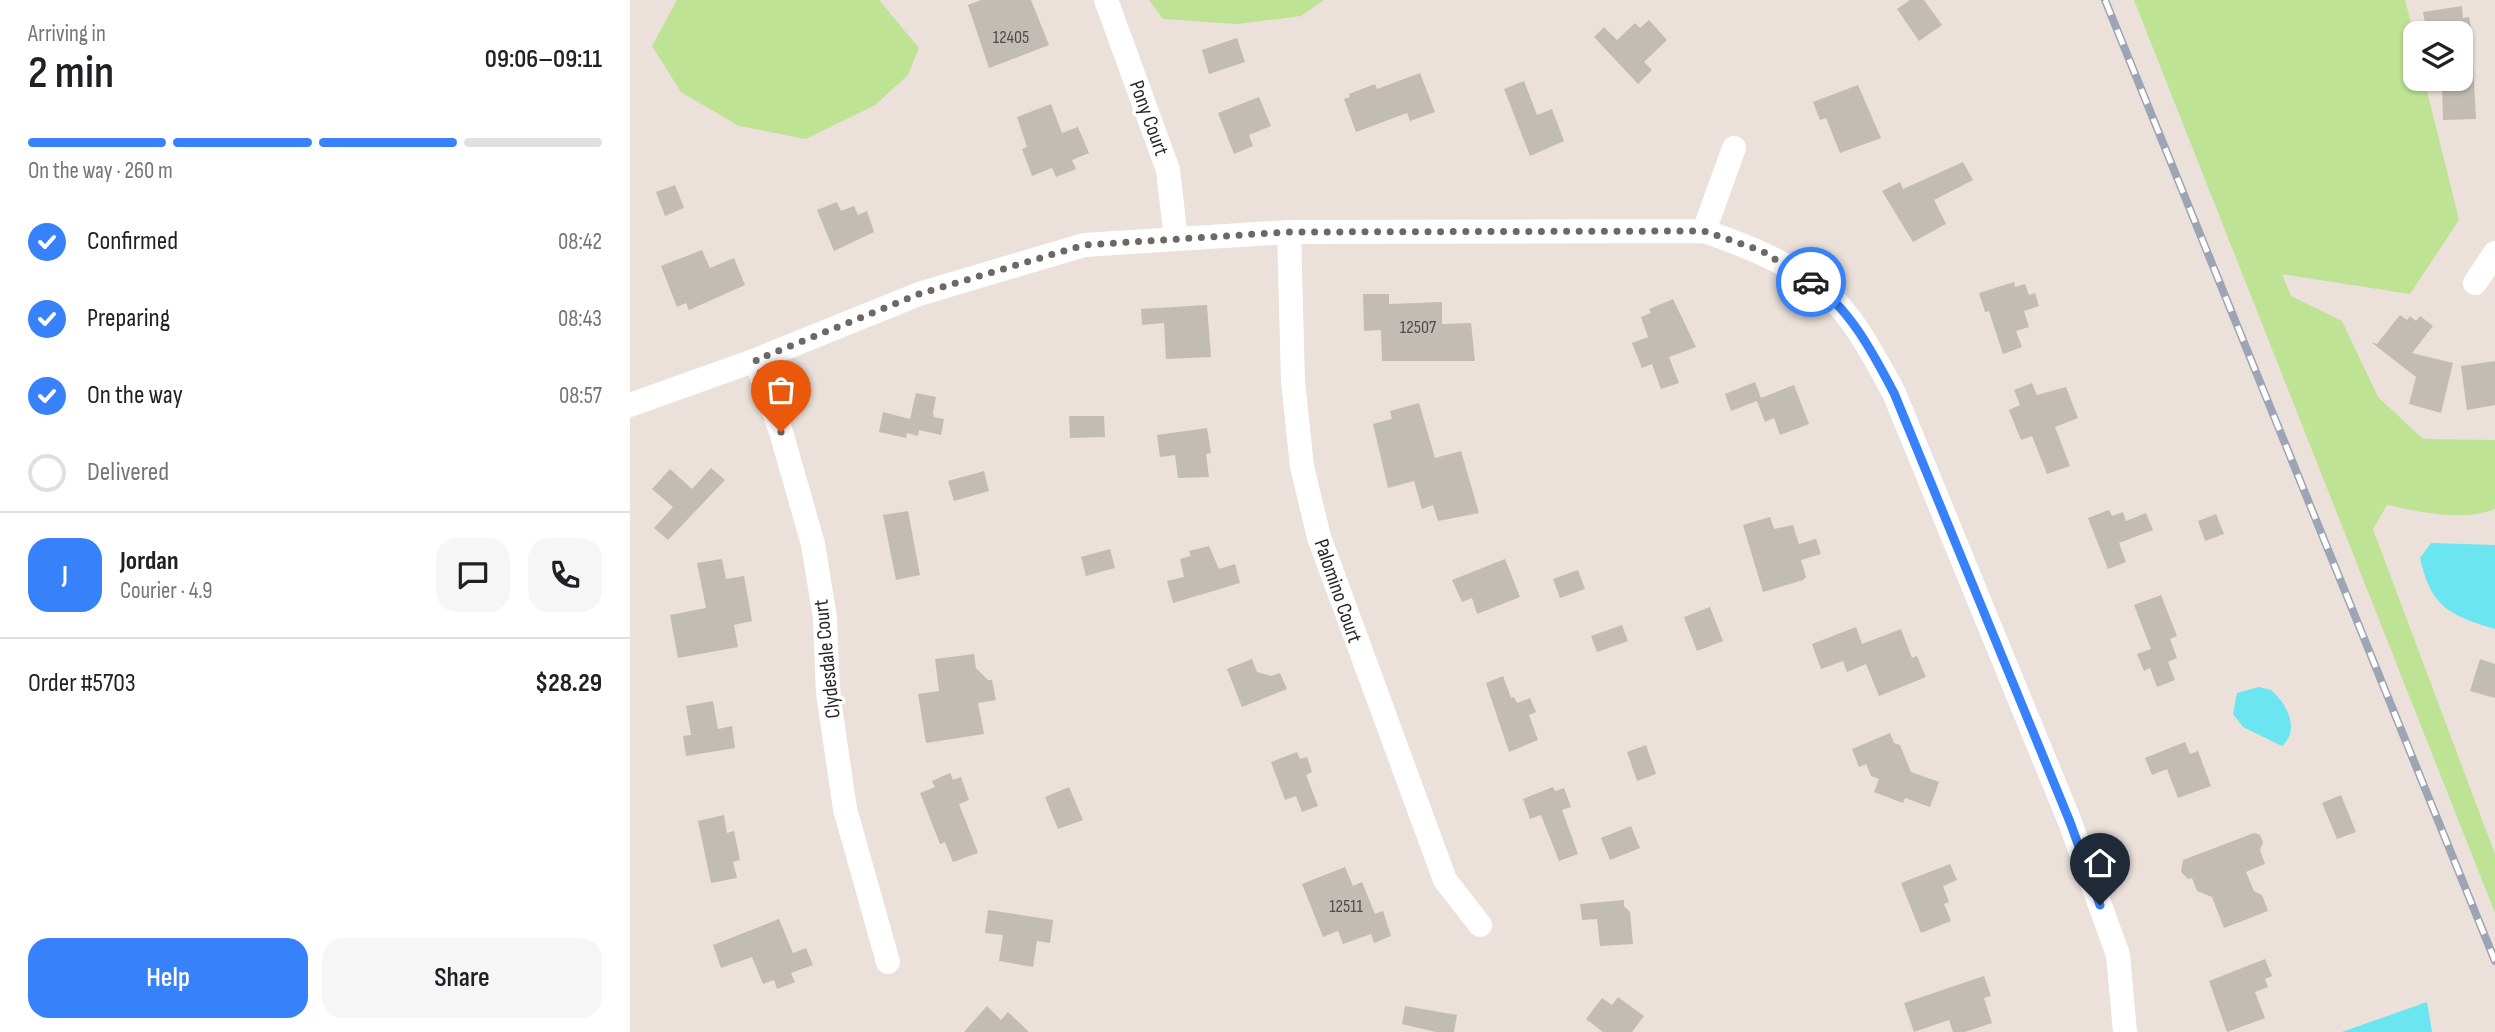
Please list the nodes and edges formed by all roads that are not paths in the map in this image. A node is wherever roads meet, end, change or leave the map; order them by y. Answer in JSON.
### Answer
{"nodes":[{"id":1,"x":1106,"y":0,"type":"edge"},
{"id":2,"x":1734,"y":148,"type":"dead end"},
{"id":3,"x":1704,"y":231,"type":"junction"},
{"id":4,"x":1289,"y":232,"type":"junction"},
{"id":5,"x":1176,"y":239,"type":"junction"},
{"id":6,"x":2495,"y":253,"type":"edge"},
{"id":7,"x":2475,"y":283,"type":"dead end"},
{"id":8,"x":756,"y":360,"type":"junction"},
{"id":9,"x":630,"y":405,"type":"edge"},
{"id":10,"x":1480,"y":925,"type":"dead end"},
{"id":11,"x":888,"y":962,"type":"dead end"},
{"id":12,"x":2125,"y":1032,"type":"edge"}],
"edges":[{"from":1,"to":5,"type":"street","name":"Pony Court"},
{"from":2,"to":3,"type":"street"},
{"from":3,"to":4,"type":"street"},
{"from":3,"to":12,"type":"street"},
{"from":4,"to":5,"type":"street"},
{"from":4,"to":10,"type":"street","name":"Palomino Court"},
{"from":5,"to":8,"type":"street"},
{"from":6,"to":7,"type":"street"},
{"from":8,"to":9,"type":"street"},
{"from":8,"to":11,"type":"street","name":"Clydesdale Court"}]}
